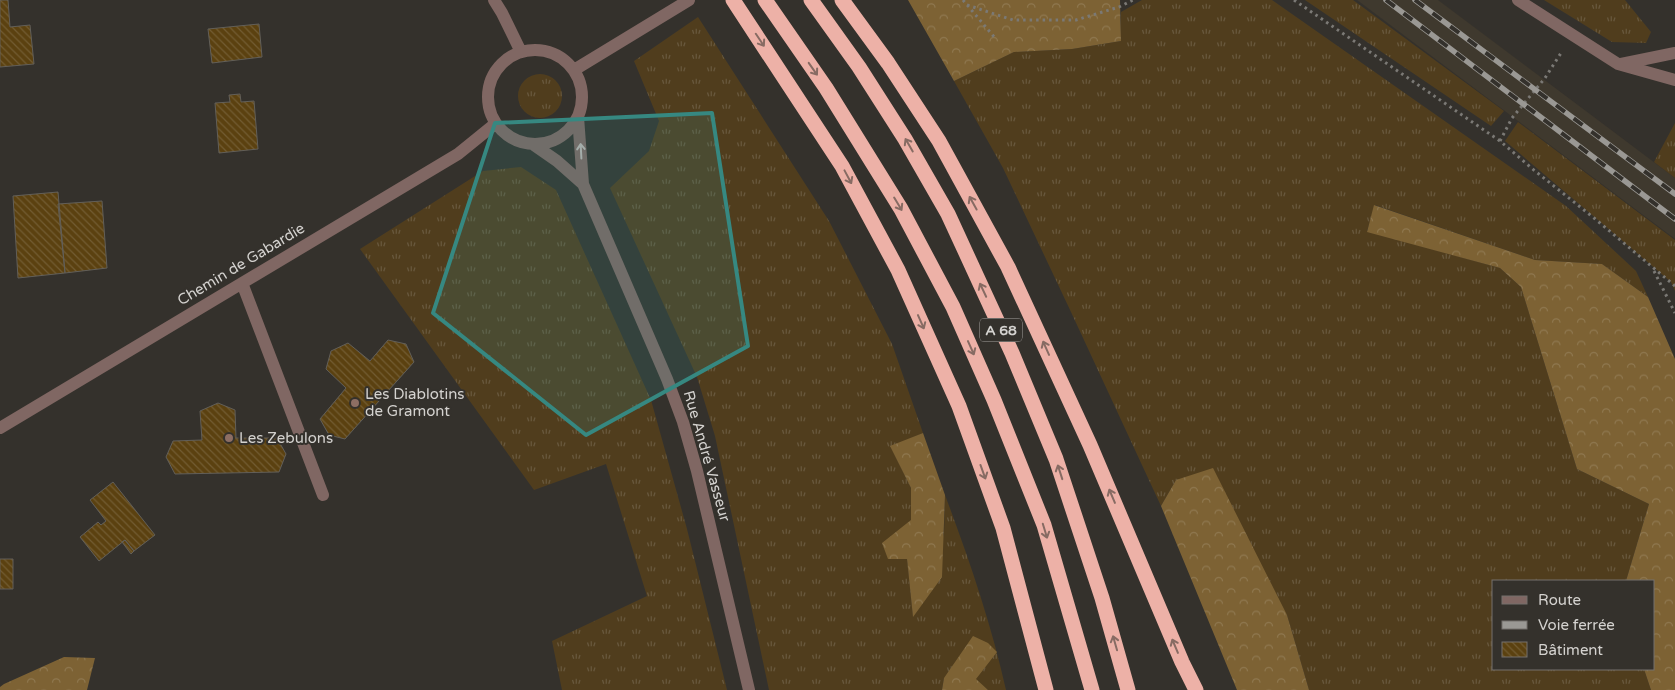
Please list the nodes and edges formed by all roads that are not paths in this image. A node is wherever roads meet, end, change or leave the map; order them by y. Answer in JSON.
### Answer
{"nodes":[{"id":1,"x":494,"y":0,"type":"edge"},
{"id":2,"x":689,"y":0,"type":"edge"},
{"id":3,"x":733,"y":0,"type":"edge"},
{"id":4,"x":765,"y":0,"type":"edge"},
{"id":5,"x":811,"y":0,"type":"edge"},
{"id":6,"x":842,"y":0,"type":"edge"},
{"id":7,"x":1518,"y":0,"type":"edge"},
{"id":8,"x":521,"y":52,"type":"junction"},
{"id":9,"x":1675,"y":53,"type":"edge"},
{"id":10,"x":1618,"y":64,"type":"junction"},
{"id":11,"x":574,"y":70,"type":"junction"},
{"id":12,"x":1675,"y":80,"type":"edge"},
{"id":13,"x":578,"y":117,"type":"junction"},
{"id":14,"x":495,"y":124,"type":"junction"},
{"id":15,"x":534,"y":145,"type":"junction"},
{"id":16,"x":583,"y":184,"type":"junction"},
{"id":17,"x":242,"y":283,"type":"junction"},
{"id":18,"x":0,"y":428,"type":"edge"},
{"id":19,"x":323,"y":494,"type":"dead end"},
{"id":20,"x":749,"y":690,"type":"edge"},
{"id":21,"x":1046,"y":690,"type":"edge"},
{"id":22,"x":1092,"y":690,"type":"edge"},
{"id":23,"x":1128,"y":690,"type":"edge"},
{"id":24,"x":1196,"y":690,"type":"edge"}],
"edges":[{"from":1,"to":8,"type":"street"},
{"from":2,"to":11,"type":"street"},
{"from":3,"to":21,"type":"highway","one_way":true},
{"from":4,"to":22,"type":"highway","number":"A 68","one_way":true},
{"from":23,"to":5,"type":"highway","number":"A 68","one_way":true},
{"from":24,"to":6,"type":"highway","one_way":true},
{"from":7,"to":10,"type":"street"},
{"from":8,"to":11,"type":"street"},
{"from":8,"to":14,"type":"street"},
{"from":9,"to":10,"type":"street"},
{"from":10,"to":12,"type":"street"},
{"from":11,"to":13,"type":"street"},
{"from":13,"to":15,"type":"street"},
{"from":16,"to":13,"type":"street","name":"Rue André Vasseur","one_way":true},
{"from":14,"to":15,"type":"street"},
{"from":14,"to":17,"type":"street","name":"Chemin de Gabardie"},
{"from":15,"to":16,"type":"street","name":"Rue André Vasseur"},
{"from":16,"to":20,"type":"street","name":"Rue André Vasseur"},
{"from":17,"to":18,"type":"street","name":"Chemin de Gabardie"},
{"from":17,"to":19,"type":"street"}]}
